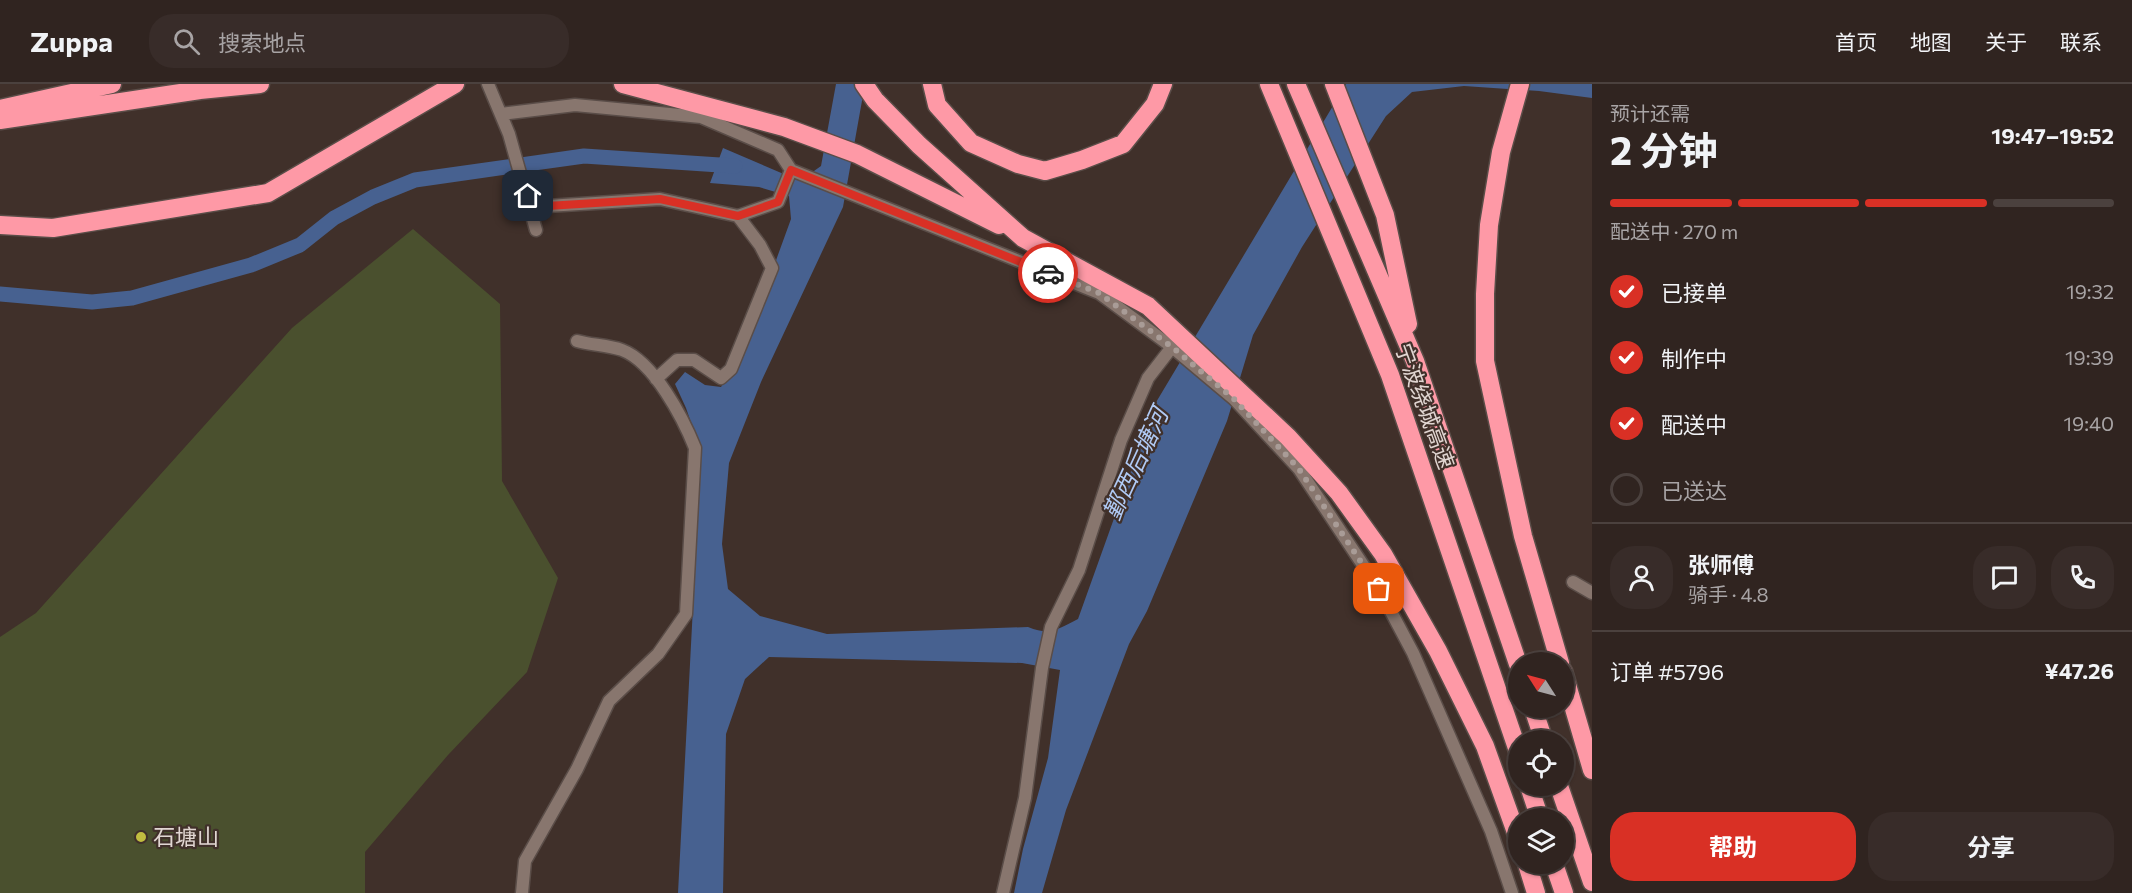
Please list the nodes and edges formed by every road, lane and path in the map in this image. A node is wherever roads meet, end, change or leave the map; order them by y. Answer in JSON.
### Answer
{"nodes":[{"id":1,"x":112,"y":84,"type":"edge"},
{"id":2,"x":260,"y":84,"type":"edge"},
{"id":3,"x":455,"y":84,"type":"edge"},
{"id":4,"x":488,"y":84,"type":"edge"},
{"id":5,"x":623,"y":84,"type":"edge"},
{"id":6,"x":864,"y":84,"type":"edge"},
{"id":7,"x":932,"y":84,"type":"edge"},
{"id":8,"x":1163,"y":84,"type":"edge"},
{"id":9,"x":1269,"y":84,"type":"edge"},
{"id":10,"x":1296,"y":84,"type":"edge"},
{"id":11,"x":1334,"y":84,"type":"edge"},
{"id":12,"x":1520,"y":84,"type":"edge"},
{"id":13,"x":0,"y":109,"type":"edge"},
{"id":14,"x":501,"y":114,"type":"junction"},
{"id":15,"x":0,"y":120,"type":"edge"},
{"id":16,"x":791,"y":170,"type":"junction"},
{"id":17,"x":530,"y":201,"type":"junction"},
{"id":18,"x":738,"y":216,"type":"junction"},
{"id":19,"x":0,"y":225,"type":"edge"},
{"id":20,"x":536,"y":230,"type":"dead end"},
{"id":21,"x":1023,"y":238,"type":"junction"},
{"id":22,"x":577,"y":341,"type":"dead end"},
{"id":23,"x":1172,"y":347,"type":"junction"},
{"id":24,"x":1415,"y":361,"type":"junction"},
{"id":25,"x":656,"y":380,"type":"junction"},
{"id":26,"x":1573,"y":582,"type":"dead end"},
{"id":27,"x":1592,"y":593,"type":"edge"},
{"id":28,"x":1514,"y":652,"type":"edge"},
{"id":29,"x":1557,"y":652,"type":"edge"},
{"id":30,"x":1574,"y":709,"type":"edge"},
{"id":31,"x":1511,"y":730,"type":"edge"},
{"id":32,"x":1592,"y":770,"type":"edge"},
{"id":33,"x":1562,"y":796,"type":"edge"},
{"id":34,"x":1508,"y":810,"type":"edge"},
{"id":35,"x":1530,"y":874,"type":"edge"},
{"id":36,"x":1557,"y":874,"type":"edge"},
{"id":37,"x":1592,"y":882,"type":"edge"},
{"id":38,"x":522,"y":893,"type":"edge"},
{"id":39,"x":1003,"y":893,"type":"edge"},
{"id":40,"x":1512,"y":893,"type":"edge"},
{"id":41,"x":1536,"y":893,"type":"edge"},
{"id":42,"x":1564,"y":893,"type":"edge"}],
"edges":[{"from":1,"to":13,"type":"highway"},
{"from":2,"to":15,"type":"highway"},
{"from":3,"to":19,"type":"highway"},
{"from":4,"to":14,"type":"street"},
{"from":5,"to":21,"type":"highway"},
{"from":6,"to":21,"type":"highway"},
{"from":7,"to":8,"type":"highway"},
{"from":9,"to":31,"type":"highway","name":"宁波绕城高速"},
{"from":10,"to":24,"type":"highway","name":"宁波绕城高速"},
{"from":11,"to":24,"type":"highway"},
{"from":12,"to":29,"type":"highway"},
{"from":14,"to":16,"type":"street"},
{"from":14,"to":17,"type":"street"},
{"from":16,"to":18,"type":"street"},
{"from":16,"to":23,"type":"street"},
{"from":17,"to":18,"type":"street"},
{"from":17,"to":20,"type":"street"},
{"from":18,"to":25,"type":"street"},
{"from":21,"to":34,"type":"highway"},
{"from":22,"to":25,"type":"street"},
{"from":23,"to":39,"type":"street"},
{"from":23,"to":40,"type":"street"},
{"from":24,"to":28,"type":"highway","name":"宁波绕城高速"},
{"from":25,"to":38,"type":"street"},
{"from":26,"to":27,"type":"street"},
{"from":30,"to":32,"type":"highway"},
{"from":33,"to":37,"type":"highway"},
{"from":35,"to":41,"type":"highway"},
{"from":36,"to":42,"type":"highway"}]}
